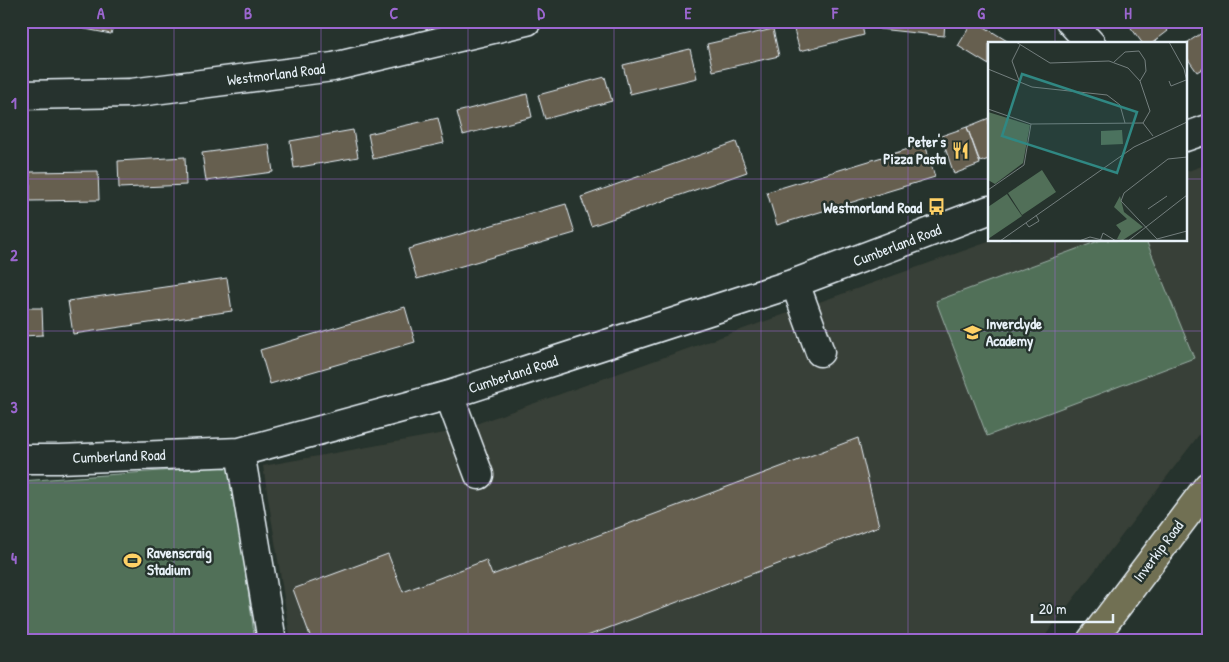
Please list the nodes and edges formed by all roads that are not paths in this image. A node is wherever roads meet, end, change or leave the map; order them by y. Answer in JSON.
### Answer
{"nodes":[{"id":1,"x":527,"y":21,"type":"edge"},
{"id":2,"x":1070,"y":21,"type":"edge"},
{"id":3,"x":1089,"y":42,"type":"edge"},
{"id":4,"x":21,"y":95,"type":"edge"},
{"id":5,"x":1208,"y":129,"type":"edge"},
{"id":6,"x":1186,"y":137,"type":"edge"},
{"id":7,"x":988,"y":210,"type":"edge"},
{"id":8,"x":795,"y":283,"type":"junction"},
{"id":9,"x":820,"y":352,"type":"dead end"},
{"id":10,"x":449,"y":395,"type":"junction"},
{"id":11,"x":240,"y":452,"type":"junction"},
{"id":12,"x":21,"y":459,"type":"edge"},
{"id":13,"x":479,"y":476,"type":"dead end"},
{"id":14,"x":1208,"y":486,"type":"edge"},
{"id":15,"x":272,"y":641,"type":"edge"},
{"id":16,"x":1091,"y":641,"type":"edge"}],
"edges":[{"from":1,"to":4,"type":"street","name":"Westmorland Road"},
{"from":2,"to":3,"type":"street"},
{"from":5,"to":6,"type":"street"},
{"from":7,"to":8,"type":"street","name":"Cumberland Road"},
{"from":8,"to":9,"type":"street"},
{"from":8,"to":10,"type":"street","name":"Cumberland Road"},
{"from":10,"to":11,"type":"street","name":"Cumberland Road"},
{"from":10,"to":13,"type":"street"},
{"from":11,"to":12,"type":"street","name":"Cumberland Road"},
{"from":11,"to":15,"type":"street"},
{"from":14,"to":16,"type":"highway","name":"Inverkip Road"}]}
